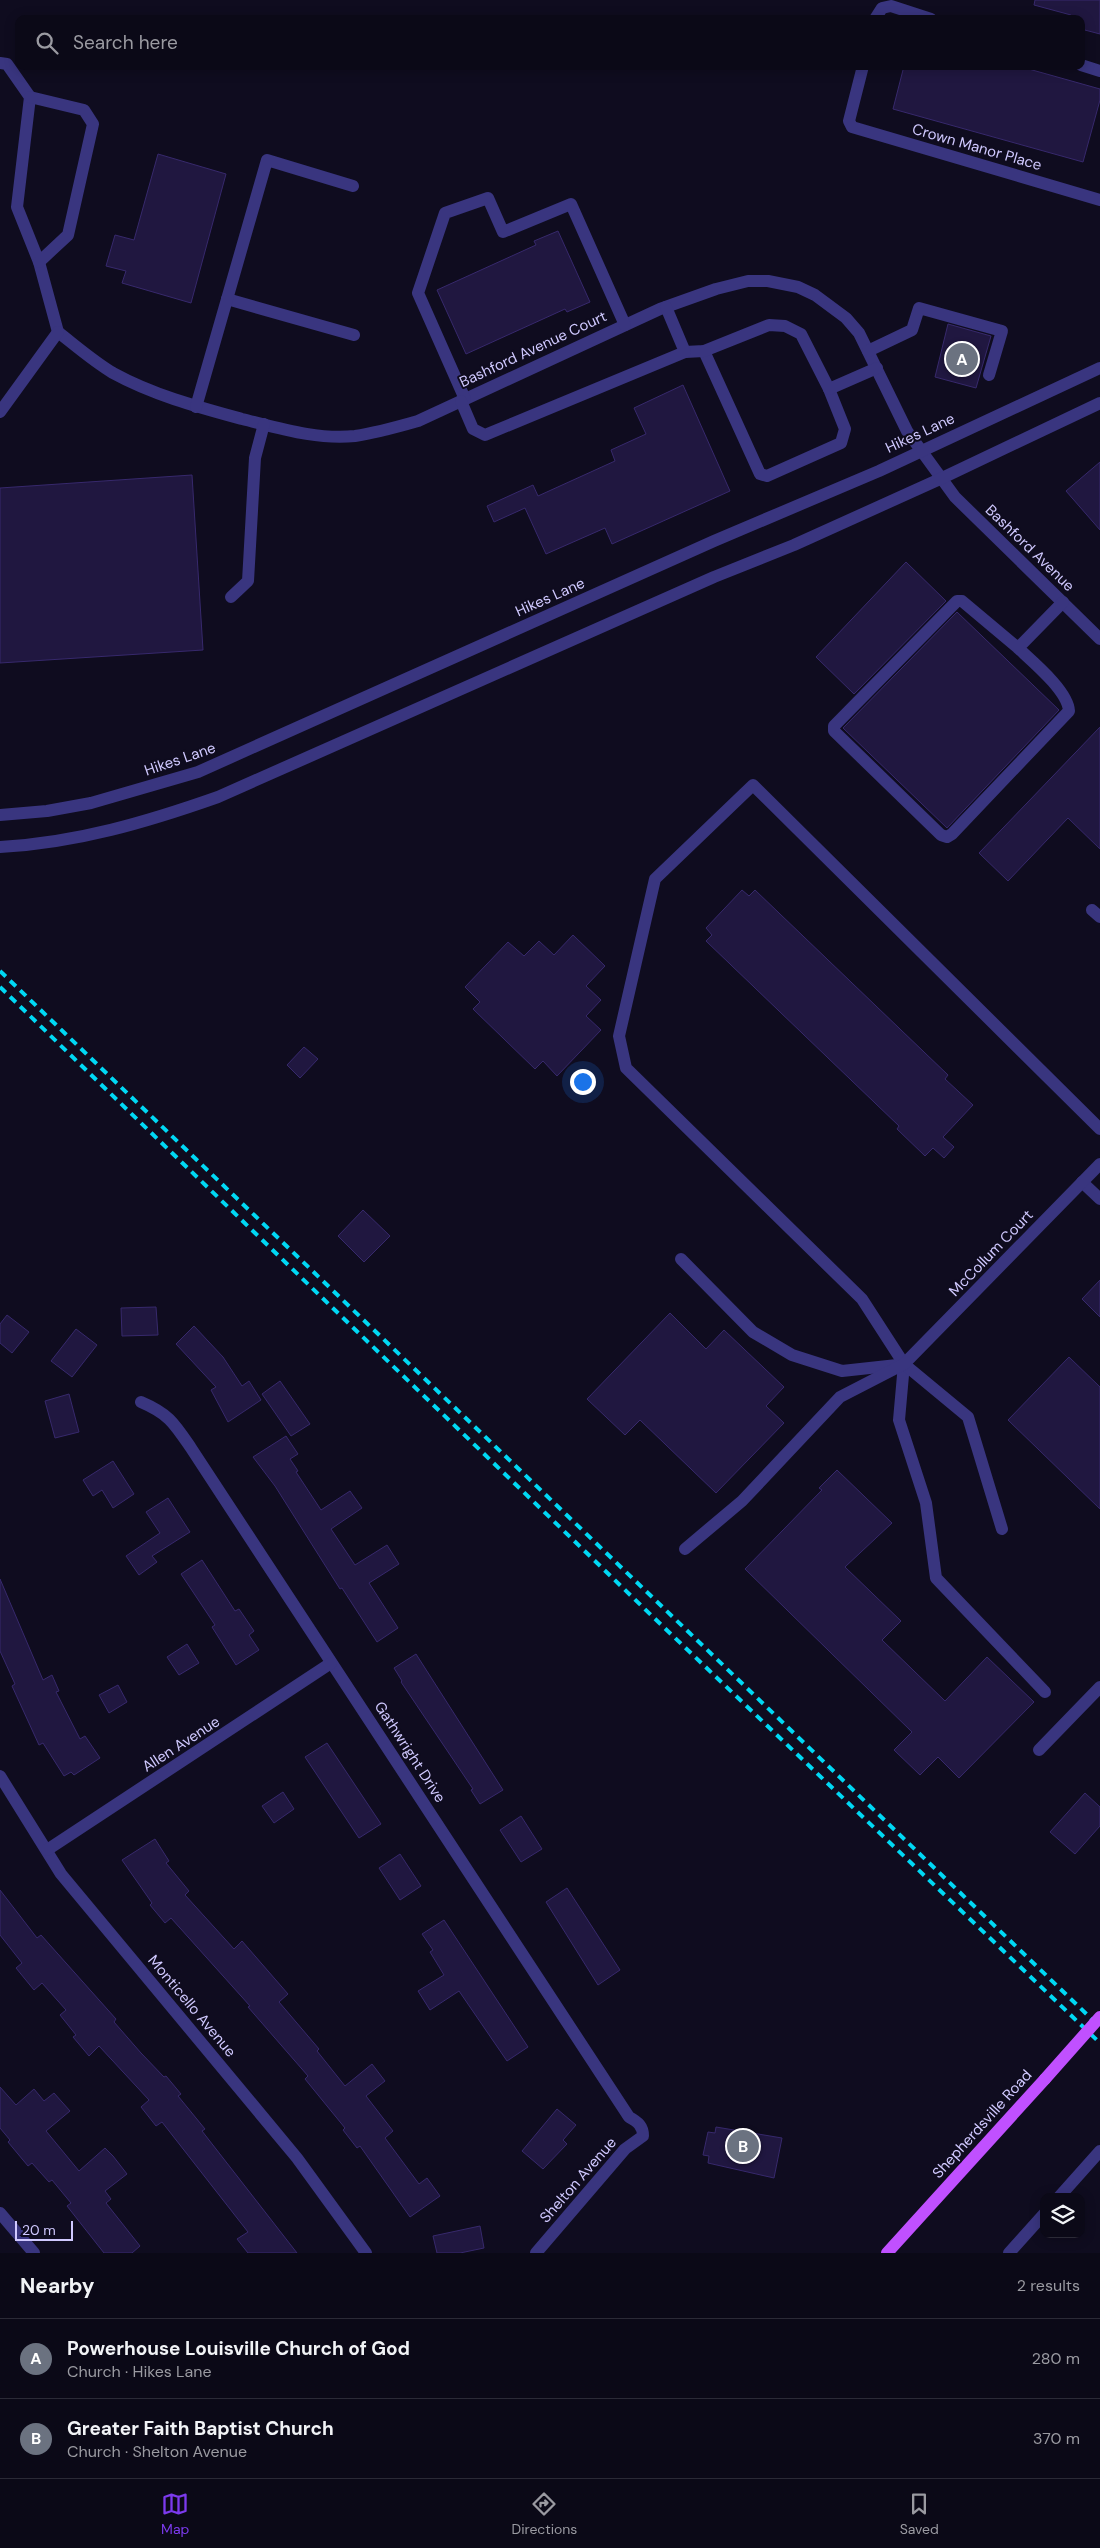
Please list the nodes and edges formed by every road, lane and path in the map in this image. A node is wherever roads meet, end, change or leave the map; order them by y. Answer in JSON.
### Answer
{"nodes":[{"id":1,"x":878,"y":15,"type":"edge"},
{"id":2,"x":919,"y":15,"type":"edge"},
{"id":3,"x":0,"y":63,"type":"edge"},
{"id":4,"x":1085,"y":66,"type":"edge"},
{"id":5,"x":862,"y":70,"type":"edge"},
{"id":6,"x":1100,"y":71,"type":"edge"},
{"id":7,"x":30,"y":97,"type":"junction"},
{"id":8,"x":353,"y":186,"type":"dead end"},
{"id":9,"x":1100,"y":200,"type":"edge"},
{"id":10,"x":39,"y":262,"type":"junction"},
{"id":11,"x":227,"y":299,"type":"junction"},
{"id":12,"x":666,"y":306,"type":"junction"},
{"id":13,"x":624,"y":325,"type":"junction"},
{"id":14,"x":58,"y":332,"type":"junction"},
{"id":15,"x":354,"y":335,"type":"dead end"},
{"id":16,"x":704,"y":351,"type":"junction"},
{"id":17,"x":868,"y":351,"type":"junction"},
{"id":18,"x":685,"y":352,"type":"junction"},
{"id":19,"x":877,"y":368,"type":"junction"},
{"id":20,"x":1100,"y":368,"type":"edge"},
{"id":21,"x":989,"y":375,"type":"dead end"},
{"id":22,"x":829,"y":389,"type":"junction"},
{"id":23,"x":463,"y":400,"type":"junction"},
{"id":24,"x":1100,"y":403,"type":"edge"},
{"id":25,"x":196,"y":407,"type":"junction"},
{"id":26,"x":0,"y":412,"type":"edge"},
{"id":27,"x":264,"y":424,"type":"junction"},
{"id":28,"x":921,"y":451,"type":"junction"},
{"id":29,"x":940,"y":479,"type":"junction"},
{"id":30,"x":231,"y":597,"type":"dead end"},
{"id":31,"x":1063,"y":602,"type":"junction"},
{"id":32,"x":1100,"y":638,"type":"edge"},
{"id":33,"x":1018,"y":648,"type":"junction"},
{"id":34,"x":0,"y":815,"type":"edge"},
{"id":35,"x":6,"y":847,"type":"edge"},
{"id":36,"x":1100,"y":1128,"type":"edge"},
{"id":37,"x":1100,"y":1164,"type":"edge"},
{"id":38,"x":1082,"y":1182,"type":"junction"},
{"id":39,"x":1100,"y":1198,"type":"edge"},
{"id":40,"x":681,"y":1259,"type":"dead end"},
{"id":41,"x":904,"y":1364,"type":"junction"},
{"id":42,"x":141,"y":1402,"type":"dead end"},
{"id":43,"x":1002,"y":1529,"type":"dead end"},
{"id":44,"x":685,"y":1549,"type":"dead end"},
{"id":45,"x":331,"y":1663,"type":"junction"},
{"id":46,"x":1100,"y":1687,"type":"edge"},
{"id":47,"x":1045,"y":1692,"type":"dead end"},
{"id":48,"x":1039,"y":1750,"type":"dead end"},
{"id":49,"x":0,"y":1776,"type":"edge"},
{"id":50,"x":47,"y":1850,"type":"junction"},
{"id":51,"x":1100,"y":2018,"type":"edge"},
{"id":52,"x":643,"y":2130,"type":"joint"},
{"id":53,"x":1100,"y":2151,"type":"edge"},
{"id":54,"x":1063,"y":2193,"type":"edge"},
{"id":55,"x":0,"y":2213,"type":"edge"},
{"id":56,"x":1040,"y":2218,"type":"edge"},
{"id":57,"x":34,"y":2253,"type":"edge"},
{"id":58,"x":366,"y":2253,"type":"edge"},
{"id":59,"x":536,"y":2253,"type":"edge"},
{"id":60,"x":887,"y":2253,"type":"edge"},
{"id":61,"x":1009,"y":2253,"type":"edge"}],
"edges":[{"from":1,"to":2,"type":"street"},
{"from":3,"to":7,"type":"street"},
{"from":4,"to":6,"type":"street"},
{"from":5,"to":9,"type":"street","name":"Crown Manor Place"},
{"from":7,"to":10,"type":"street"},
{"from":7,"to":10,"type":"street"},
{"from":8,"to":11,"type":"street"},
{"from":10,"to":14,"type":"street"},
{"from":11,"to":15,"type":"street"},
{"from":11,"to":25,"type":"street"},
{"from":12,"to":13,"type":"street","name":"Bashford Avenue Court"},
{"from":12,"to":17,"type":"street","name":"Bashford Avenue Court"},
{"from":12,"to":18,"type":"street"},
{"from":13,"to":23,"type":"street","name":"Bashford Avenue Court"},
{"from":13,"to":23,"type":"street"},
{"from":14,"to":25,"type":"street","name":"Bashford Avenue Court"},
{"from":14,"to":26,"type":"street"},
{"from":16,"to":18,"type":"street"},
{"from":16,"to":22,"type":"street"},
{"from":16,"to":22,"type":"street"},
{"from":17,"to":19,"type":"street","name":"Bashford Avenue Court"},
{"from":17,"to":21,"type":"street"},
{"from":18,"to":23,"type":"street"},
{"from":19,"to":22,"type":"street"},
{"from":19,"to":28,"type":"street","name":"Bashford Avenue Court"},
{"from":20,"to":28,"type":"street","name":"Hikes Lane"},
{"from":23,"to":27,"type":"street","name":"Bashford Avenue Court"},
{"from":24,"to":29,"type":"street"},
{"from":25,"to":27,"type":"street","name":"Bashford Avenue Court"},
{"from":27,"to":30,"type":"street"},
{"from":28,"to":29,"type":"street","name":"Bashford Avenue Court"},
{"from":28,"to":34,"type":"street","name":"Hikes Lane"},
{"from":29,"to":31,"type":"street","name":"Bashford Avenue"},
{"from":29,"to":35,"type":"street"},
{"from":31,"to":32,"type":"street","name":"Bashford Avenue"},
{"from":31,"to":33,"type":"street"},
{"from":33,"to":33,"type":"street"},
{"from":36,"to":41,"type":"street"},
{"from":37,"to":38,"type":"street","name":"McCollum Court"},
{"from":38,"to":39,"type":"street"},
{"from":38,"to":41,"type":"street","name":"McCollum Court"},
{"from":40,"to":41,"type":"street"},
{"from":41,"to":43,"type":"street"},
{"from":41,"to":44,"type":"street","name":"McCollum Court"},
{"from":41,"to":47,"type":"street"},
{"from":42,"to":45,"type":"street","name":"Gathwright Drive"},
{"from":45,"to":50,"type":"street","name":"Allen Avenue"},
{"from":45,"to":52,"type":"street","name":"Gathwright Drive"},
{"from":46,"to":48,"type":"street"},
{"from":49,"to":50,"type":"street","name":"Monticello Avenue"},
{"from":50,"to":58,"type":"street","name":"Monticello Avenue"},
{"from":51,"to":60,"type":"main road","name":"Shepherdsville Road","bridge":true},
{"from":52,"to":59,"type":"street","name":"Shelton Avenue"},
{"from":53,"to":54,"type":"street"},
{"from":55,"to":57,"type":"street"},
{"from":56,"to":61,"type":"street"}]}
